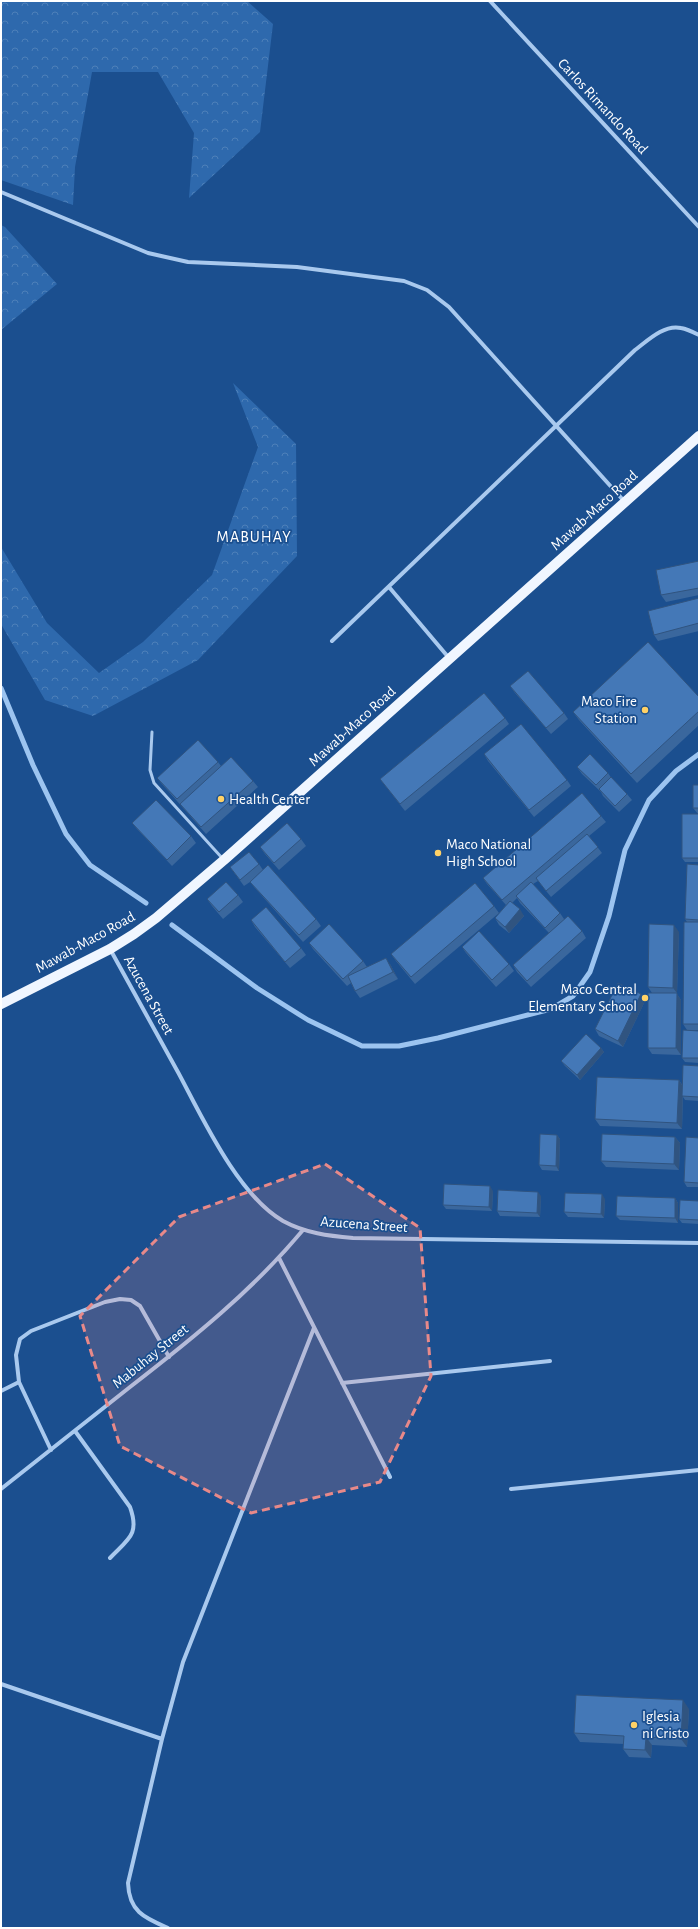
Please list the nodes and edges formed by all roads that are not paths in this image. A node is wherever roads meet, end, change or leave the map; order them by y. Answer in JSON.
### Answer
{"nodes":[{"id":1,"x":490,"y":1,"type":"edge"},
{"id":2,"x":1,"y":192,"type":"edge"},
{"id":3,"x":699,"y":227,"type":"edge"},
{"id":4,"x":699,"y":335,"type":"edge"},
{"id":5,"x":558,"y":426,"type":"junction"},
{"id":6,"x":699,"y":436,"type":"edge"},
{"id":7,"x":625,"y":502,"type":"junction"},
{"id":8,"x":389,"y":587,"type":"junction"},
{"id":9,"x":332,"y":641,"type":"dead end"},
{"id":10,"x":449,"y":658,"type":"junction"},
{"id":11,"x":152,"y":732,"type":"dead end"},
{"id":12,"x":224,"y":860,"type":"junction"},
{"id":13,"x":110,"y":949,"type":"junction"},
{"id":14,"x":1,"y":1004,"type":"edge"},
{"id":15,"x":303,"y":1230,"type":"junction"},
{"id":16,"x":699,"y":1243,"type":"edge"},
{"id":17,"x":279,"y":1258,"type":"junction"},
{"id":18,"x":314,"y":1328,"type":"junction"},
{"id":19,"x":169,"y":1357,"type":"junction"},
{"id":20,"x":550,"y":1361,"type":"dead end"},
{"id":21,"x":20,"y":1382,"type":"junction"},
{"id":22,"x":342,"y":1383,"type":"junction"},
{"id":23,"x":1,"y":1391,"type":"edge"},
{"id":24,"x":75,"y":1431,"type":"junction"},
{"id":25,"x":51,"y":1450,"type":"junction"},
{"id":26,"x":699,"y":1470,"type":"edge"},
{"id":27,"x":390,"y":1477,"type":"dead end"},
{"id":28,"x":1,"y":1489,"type":"edge"},
{"id":29,"x":511,"y":1489,"type":"dead end"},
{"id":30,"x":110,"y":1558,"type":"dead end"},
{"id":31,"x":1,"y":1684,"type":"edge"},
{"id":32,"x":162,"y":1739,"type":"junction"},
{"id":33,"x":168,"y":1928,"type":"edge"}],
"edges":[{"from":1,"to":3,"type":"street","name":"Carlos Rimando Road"},
{"from":2,"to":5,"type":"street"},
{"from":4,"to":5,"type":"street"},
{"from":5,"to":7,"type":"street"},
{"from":5,"to":8,"type":"street"},
{"from":6,"to":7,"type":"main road","name":"Mawab-Maco Road"},
{"from":7,"to":10,"type":"main road","name":"Mawab-Maco Road"},
{"from":8,"to":9,"type":"street"},
{"from":8,"to":10,"type":"street"},
{"from":10,"to":12,"type":"main road","name":"Mawab-Maco Road"},
{"from":11,"to":12,"type":"lane"},
{"from":12,"to":13,"type":"main road","name":"Mawab-Maco Road"},
{"from":13,"to":14,"type":"main road","name":"Mawab-Maco Road"},
{"from":13,"to":15,"type":"street","name":"Azucena Street"},
{"from":15,"to":16,"type":"street","name":"Azucena Street"},
{"from":15,"to":17,"type":"street","name":"Mabuhay Street"},
{"from":17,"to":18,"type":"street"},
{"from":17,"to":19,"type":"street","name":"Mabuhay Street"},
{"from":18,"to":22,"type":"street"},
{"from":18,"to":32,"type":"street"},
{"from":19,"to":21,"type":"street"},
{"from":19,"to":24,"type":"street","name":"Mabuhay Street"},
{"from":20,"to":22,"type":"street"},
{"from":21,"to":23,"type":"street"},
{"from":21,"to":25,"type":"street"},
{"from":22,"to":27,"type":"street"},
{"from":24,"to":25,"type":"street","name":"Mabuhay Street"},
{"from":24,"to":30,"type":"street"},
{"from":25,"to":28,"type":"street","name":"Mabuhay Street"},
{"from":26,"to":29,"type":"street"},
{"from":31,"to":32,"type":"street"},
{"from":32,"to":33,"type":"street"}]}
